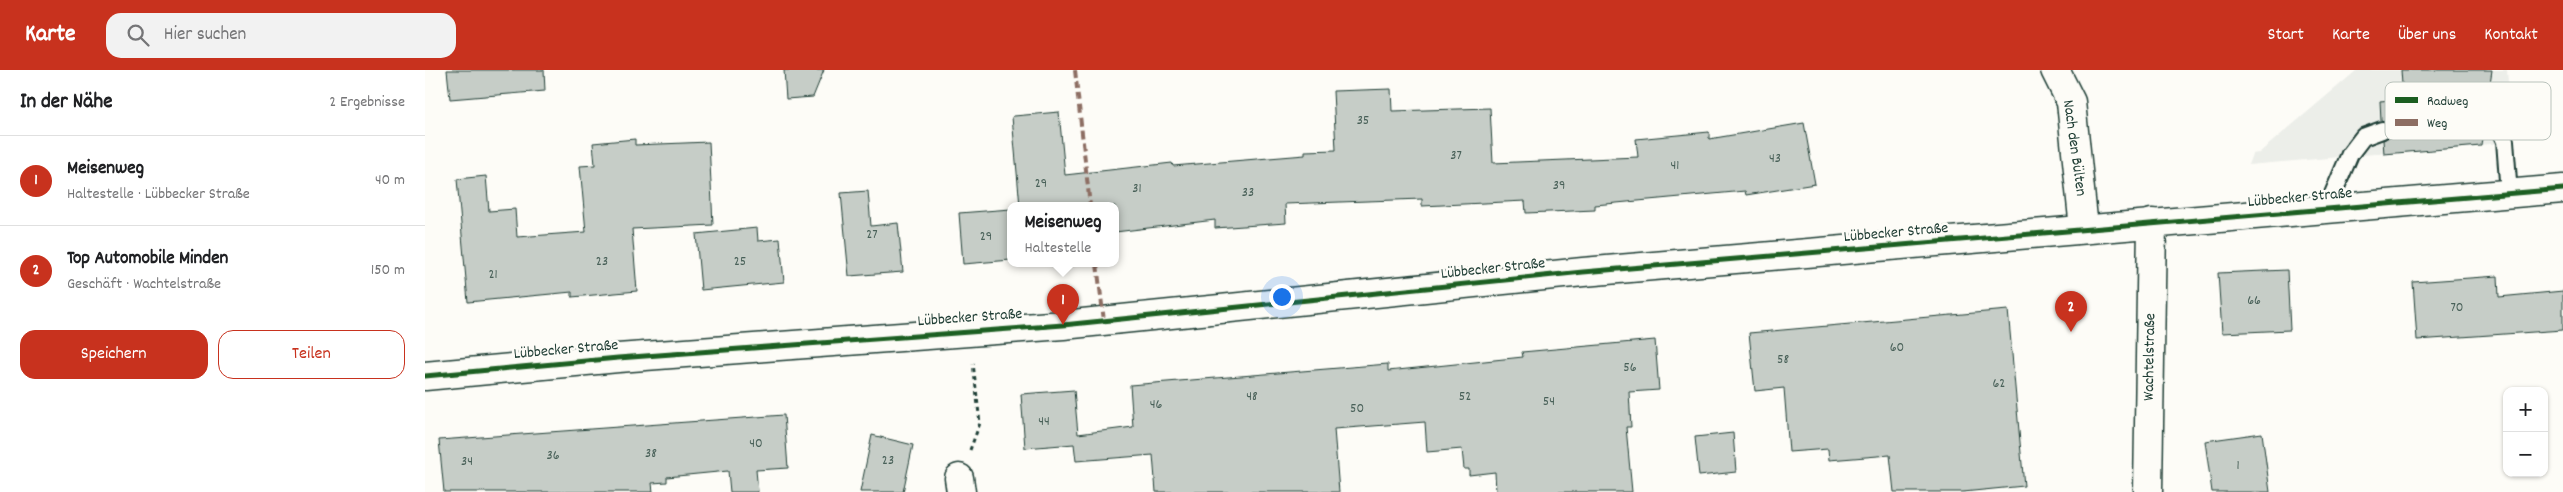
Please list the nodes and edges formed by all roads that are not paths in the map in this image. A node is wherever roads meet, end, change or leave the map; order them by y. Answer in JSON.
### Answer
{"nodes":[{"id":1,"x":2055,"y":70,"type":"edge"},
{"id":2,"x":2382,"y":130,"type":"dead end"},
{"id":3,"x":2505,"y":140,"type":"edge"},
{"id":4,"x":2563,"y":190,"type":"edge"},
{"id":5,"x":2509,"y":194,"type":"junction"},
{"id":6,"x":2327,"y":208,"type":"junction"},
{"id":7,"x":2153,"y":223,"type":"junction"},
{"id":8,"x":2084,"y":229,"type":"junction"},
{"id":9,"x":425,"y":376,"type":"edge"},
{"id":10,"x":2148,"y":492,"type":"edge"}],
"edges":[{"from":1,"to":8,"type":"main road","name":"Nach den Bülten"},
{"from":2,"to":6,"type":"lane"},
{"from":3,"to":5,"type":"lane"},
{"from":4,"to":5,"type":"main road","name":"Lübbecker Straße"},
{"from":5,"to":6,"type":"main road","name":"Lübbecker Straße"},
{"from":6,"to":7,"type":"main road","name":"Lübbecker Straße"},
{"from":7,"to":8,"type":"main road","name":"Lübbecker Straße"},
{"from":7,"to":10,"type":"main road","name":"Wachtelstraße"},
{"from":8,"to":9,"type":"main road","name":"Lübbecker Straße"}]}
